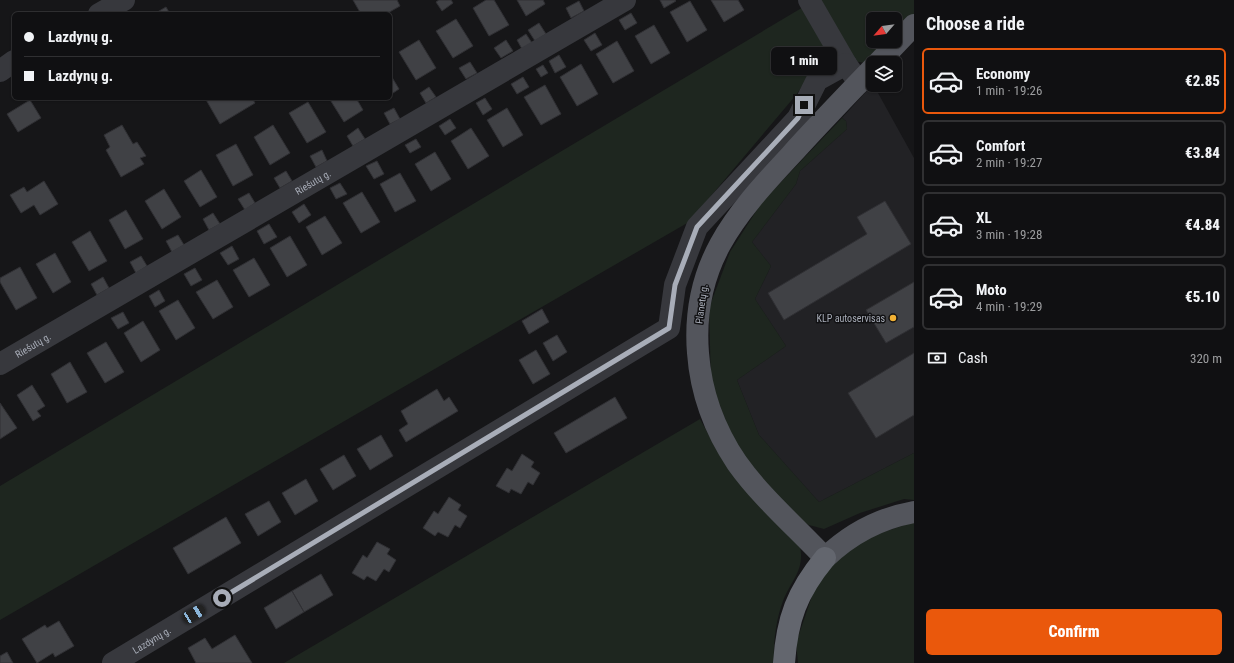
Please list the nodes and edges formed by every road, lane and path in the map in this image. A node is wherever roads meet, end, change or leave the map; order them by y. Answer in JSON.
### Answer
{"nodes":[{"id":1,"x":124,"y":0,"type":"edge"},
{"id":2,"x":625,"y":0,"type":"edge"},
{"id":3,"x":809,"y":0,"type":"edge"},
{"id":4,"x":103,"y":12,"type":"edge"},
{"id":5,"x":914,"y":25,"type":"edge"},
{"id":6,"x":885,"y":56,"type":"edge"},
{"id":7,"x":12,"y":62,"type":"edge"},
{"id":8,"x":846,"y":64,"type":"junction"},
{"id":9,"x":0,"y":70,"type":"edge"},
{"id":10,"x":866,"y":75,"type":"edge"},
{"id":11,"x":0,"y":364,"type":"edge"},
{"id":12,"x":914,"y":512,"type":"edge"},
{"id":13,"x":825,"y":558,"type":"junction"},
{"id":14,"x":113,"y":663,"type":"edge"},
{"id":15,"x":784,"y":663,"type":"edge"}],
"edges":[{"from":1,"to":4,"type":"street"},
{"from":2,"to":11,"type":"street","name":"Riešutų g."},
{"from":3,"to":8,"type":"street"},
{"from":5,"to":6,"type":"main road"},
{"from":7,"to":9,"type":"street"},
{"from":8,"to":10,"type":"street"},
{"from":8,"to":14,"type":"street","name":"Lazdynų g."},
{"from":10,"to":13,"type":"main road","name":"Planetų g."},
{"from":12,"to":13,"type":"main road"},
{"from":13,"to":15,"type":"highway"}]}
